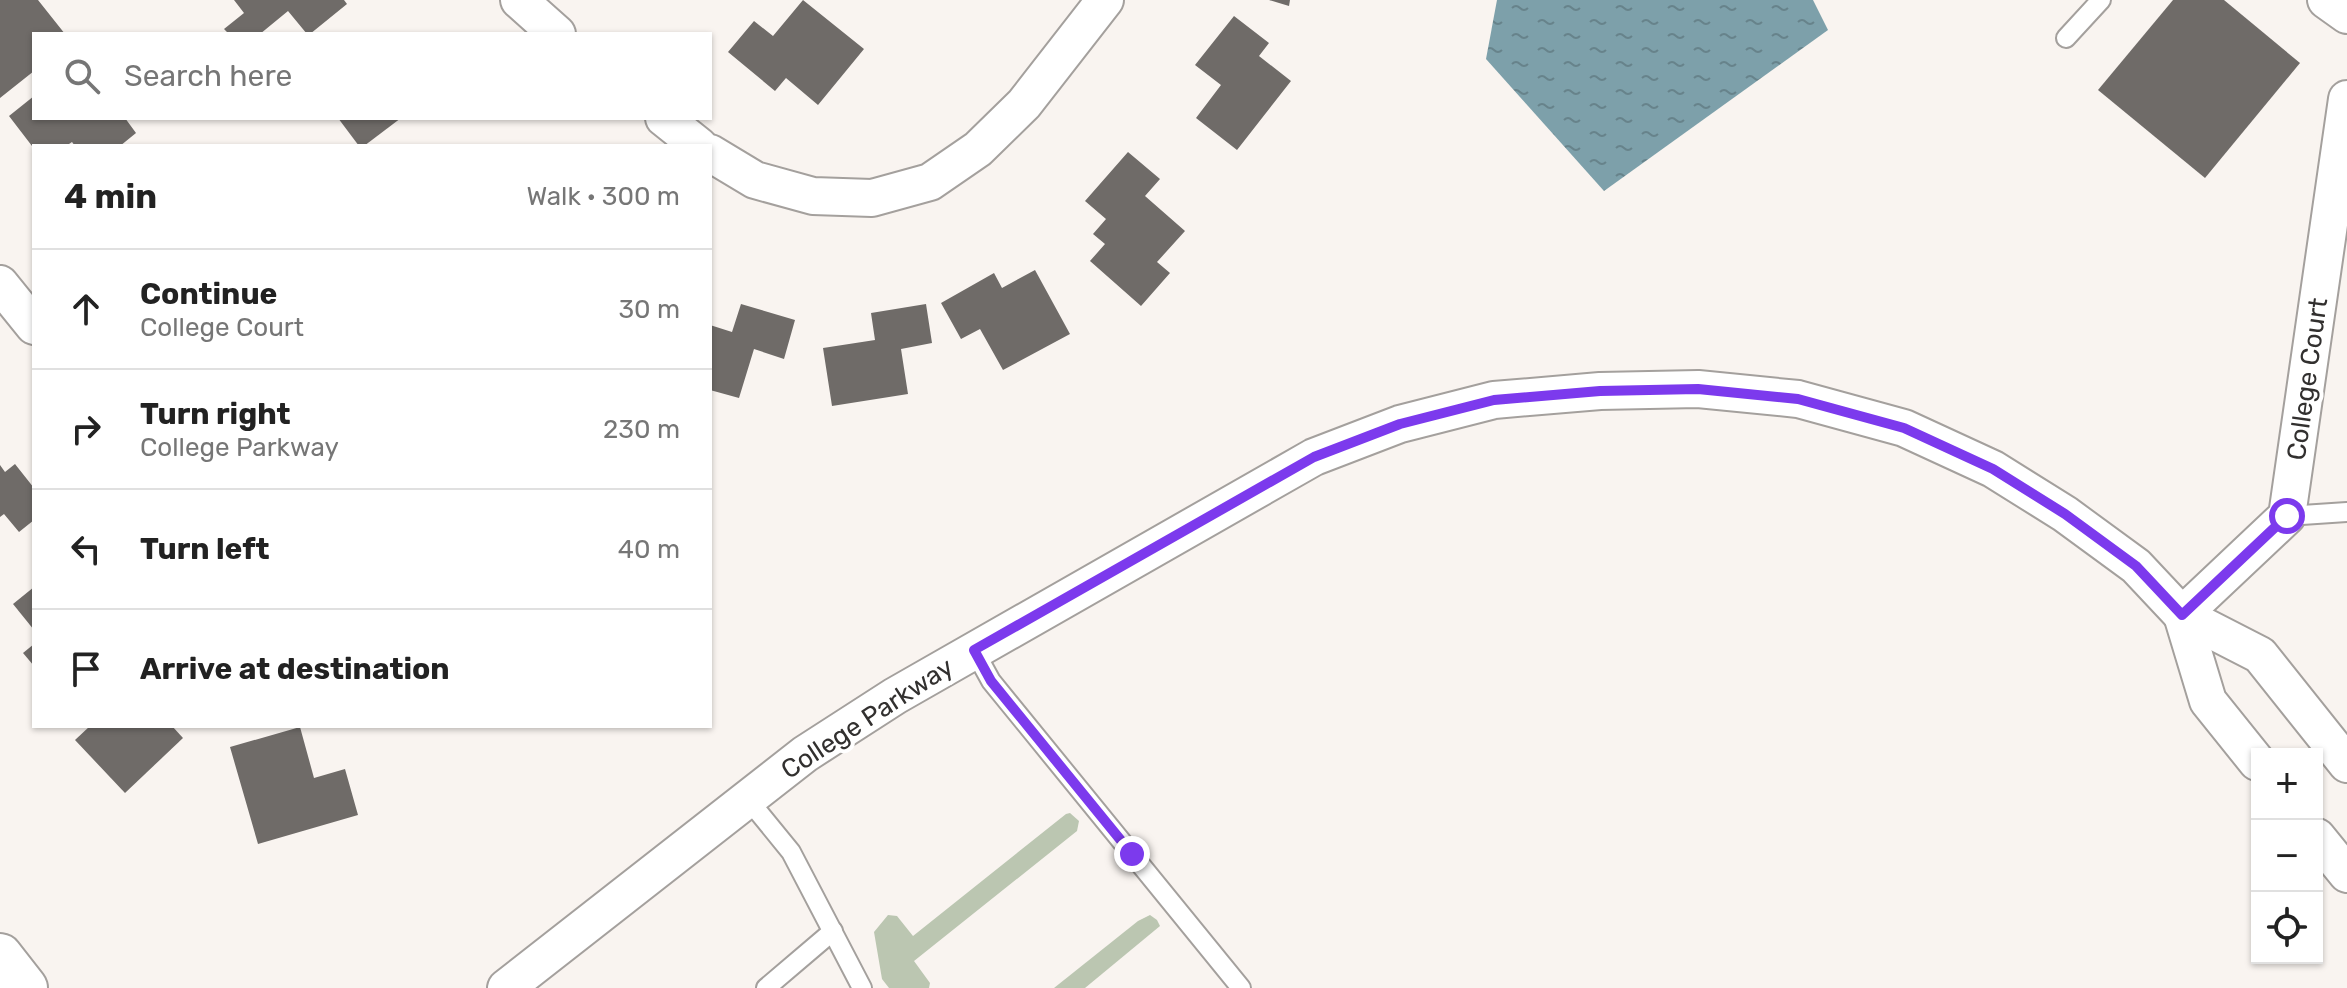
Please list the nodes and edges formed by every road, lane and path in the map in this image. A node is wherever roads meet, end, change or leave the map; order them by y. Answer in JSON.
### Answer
{"nodes":[{"id":1,"x":519,"y":0,"type":"edge"},
{"id":2,"x":1105,"y":0,"type":"edge"},
{"id":3,"x":2101,"y":0,"type":"edge"},
{"id":4,"x":2326,"y":0,"type":"edge"},
{"id":5,"x":2347,"y":15,"type":"edge"},
{"id":6,"x":555,"y":32,"type":"edge"},
{"id":7,"x":2066,"y":38,"type":"dead end"},
{"id":8,"x":2347,"y":99,"type":"edge"},
{"id":9,"x":666,"y":120,"type":"edge"},
{"id":10,"x":696,"y":144,"type":"edge"},
{"id":11,"x":712,"y":154,"type":"edge"},
{"id":12,"x":0,"y":284,"type":"edge"},
{"id":13,"x":32,"y":324,"type":"edge"},
{"id":14,"x":2347,"y":512,"type":"edge"},
{"id":15,"x":2287,"y":516,"type":"junction"},
{"id":16,"x":2182,"y":615,"type":"junction"},
{"id":17,"x":974,"y":650,"type":"junction"},
{"id":18,"x":2251,"y":755,"type":"edge"},
{"id":19,"x":2347,"y":764,"type":"edge"},
{"id":20,"x":747,"y":798,"type":"junction"},
{"id":21,"x":2323,"y":844,"type":"edge"},
{"id":22,"x":2347,"y":874,"type":"edge"},
{"id":23,"x":833,"y":931,"type":"junction"},
{"id":24,"x":0,"y":956,"type":"edge"},
{"id":25,"x":25,"y":988,"type":"edge"},
{"id":26,"x":506,"y":988,"type":"edge"},
{"id":27,"x":766,"y":988,"type":"edge"},
{"id":28,"x":862,"y":988,"type":"edge"},
{"id":29,"x":1241,"y":988,"type":"edge"}],
"edges":[{"from":1,"to":6,"type":"street"},
{"from":2,"to":11,"type":"street"},
{"from":3,"to":7,"type":"lane"},
{"from":4,"to":5,"type":"street"},
{"from":8,"to":15,"type":"street","name":"College Court"},
{"from":9,"to":10,"type":"street"},
{"from":12,"to":13,"type":"street"},
{"from":14,"to":15,"type":"lane"},
{"from":15,"to":16,"type":"street"},
{"from":16,"to":17,"type":"street","name":"College Parkway"},
{"from":16,"to":18,"type":"street","name":"College Parkway"},
{"from":16,"to":19,"type":"street","name":"College Parkway"},
{"from":17,"to":20,"type":"street","name":"College Parkway"},
{"from":17,"to":29,"type":"lane"},
{"from":20,"to":23,"type":"lane"},
{"from":20,"to":26,"type":"street","name":"College Parkway"},
{"from":21,"to":22,"type":"street"},
{"from":23,"to":27,"type":"lane"},
{"from":23,"to":28,"type":"lane"},
{"from":24,"to":25,"type":"main road"}]}
